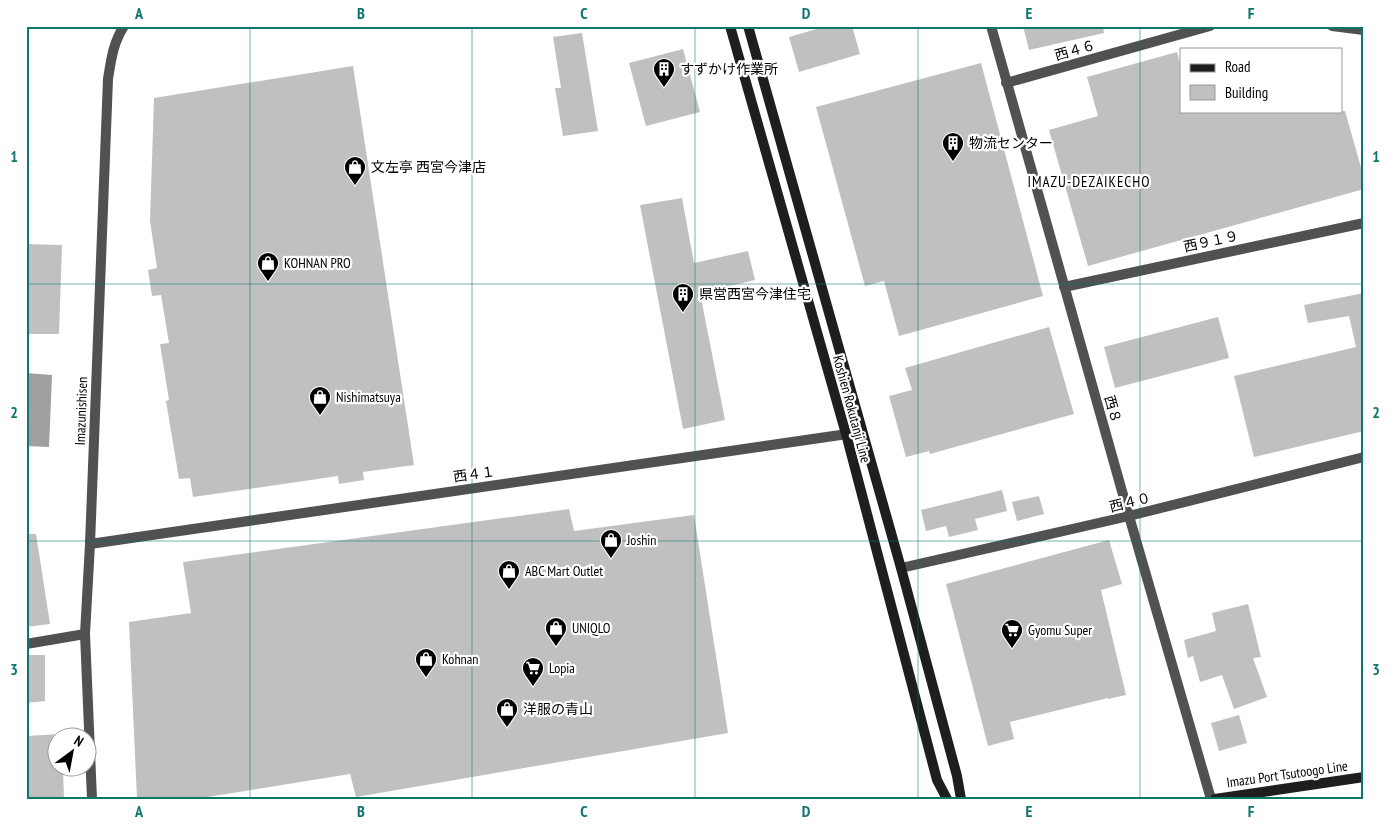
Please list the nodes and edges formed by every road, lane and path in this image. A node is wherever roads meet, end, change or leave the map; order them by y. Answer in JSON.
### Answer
{"nodes":[{"id":1,"x":124,"y":26,"type":"edge"},
{"id":2,"x":730,"y":26,"type":"edge"},
{"id":3,"x":748,"y":26,"type":"edge"},
{"id":4,"x":991,"y":26,"type":"edge"},
{"id":5,"x":1210,"y":26,"type":"edge"},
{"id":6,"x":1332,"y":26,"type":"edge"},
{"id":7,"x":1364,"y":30,"type":"edge"},
{"id":8,"x":1006,"y":83,"type":"junction"},
{"id":9,"x":1364,"y":223,"type":"edge"},
{"id":10,"x":1064,"y":287,"type":"junction"},
{"id":11,"x":862,"y":432,"type":"junction"},
{"id":12,"x":846,"y":434,"type":"junction"},
{"id":13,"x":1364,"y":457,"type":"edge"},
{"id":14,"x":1129,"y":516,"type":"junction"},
{"id":15,"x":90,"y":544,"type":"junction"},
{"id":16,"x":901,"y":568,"type":"junction"},
{"id":17,"x":85,"y":634,"type":"junction"},
{"id":18,"x":26,"y":644,"type":"edge"},
{"id":19,"x":1364,"y":777,"type":"edge"},
{"id":20,"x":92,"y":799,"type":"edge"},
{"id":21,"x":947,"y":799,"type":"edge"},
{"id":22,"x":961,"y":799,"type":"edge"},
{"id":23,"x":1213,"y":799,"type":"edge"}],
"edges":[{"from":1,"to":15,"type":"street","name":"Imazunishisen"},
{"from":2,"to":12,"type":"main road","name":"Koshien Rokutanji Line"},
{"from":3,"to":11,"type":"main road","name":"Koshien Rokutanji Line"},
{"from":4,"to":8,"type":"street","name":"西８"},
{"from":5,"to":8,"type":"street","name":"西４６"},
{"from":6,"to":7,"type":"street"},
{"from":8,"to":10,"type":"street","name":"西８"},
{"from":9,"to":10,"type":"street","name":"西９１９"},
{"from":10,"to":14,"type":"street","name":"西８"},
{"from":11,"to":12,"type":"street","name":"西４１"},
{"from":11,"to":16,"type":"main road","name":"Koshien Rokutanji Line"},
{"from":12,"to":15,"type":"street","name":"西４１"},
{"from":12,"to":21,"type":"main road","name":"Koshien Rokutanji Line"},
{"from":13,"to":14,"type":"street","name":"西４０"},
{"from":14,"to":16,"type":"street","name":"西４０"},
{"from":14,"to":23,"type":"street","name":"西８"},
{"from":15,"to":17,"type":"street","name":"Imazunishisen"},
{"from":16,"to":22,"type":"main road","name":"Koshien Rokutanji Line"},
{"from":17,"to":18,"type":"street"},
{"from":17,"to":20,"type":"street","name":"Imazunishisen"},
{"from":19,"to":23,"type":"main road","name":"Imazu Port Tsutoogo Line"}]}
